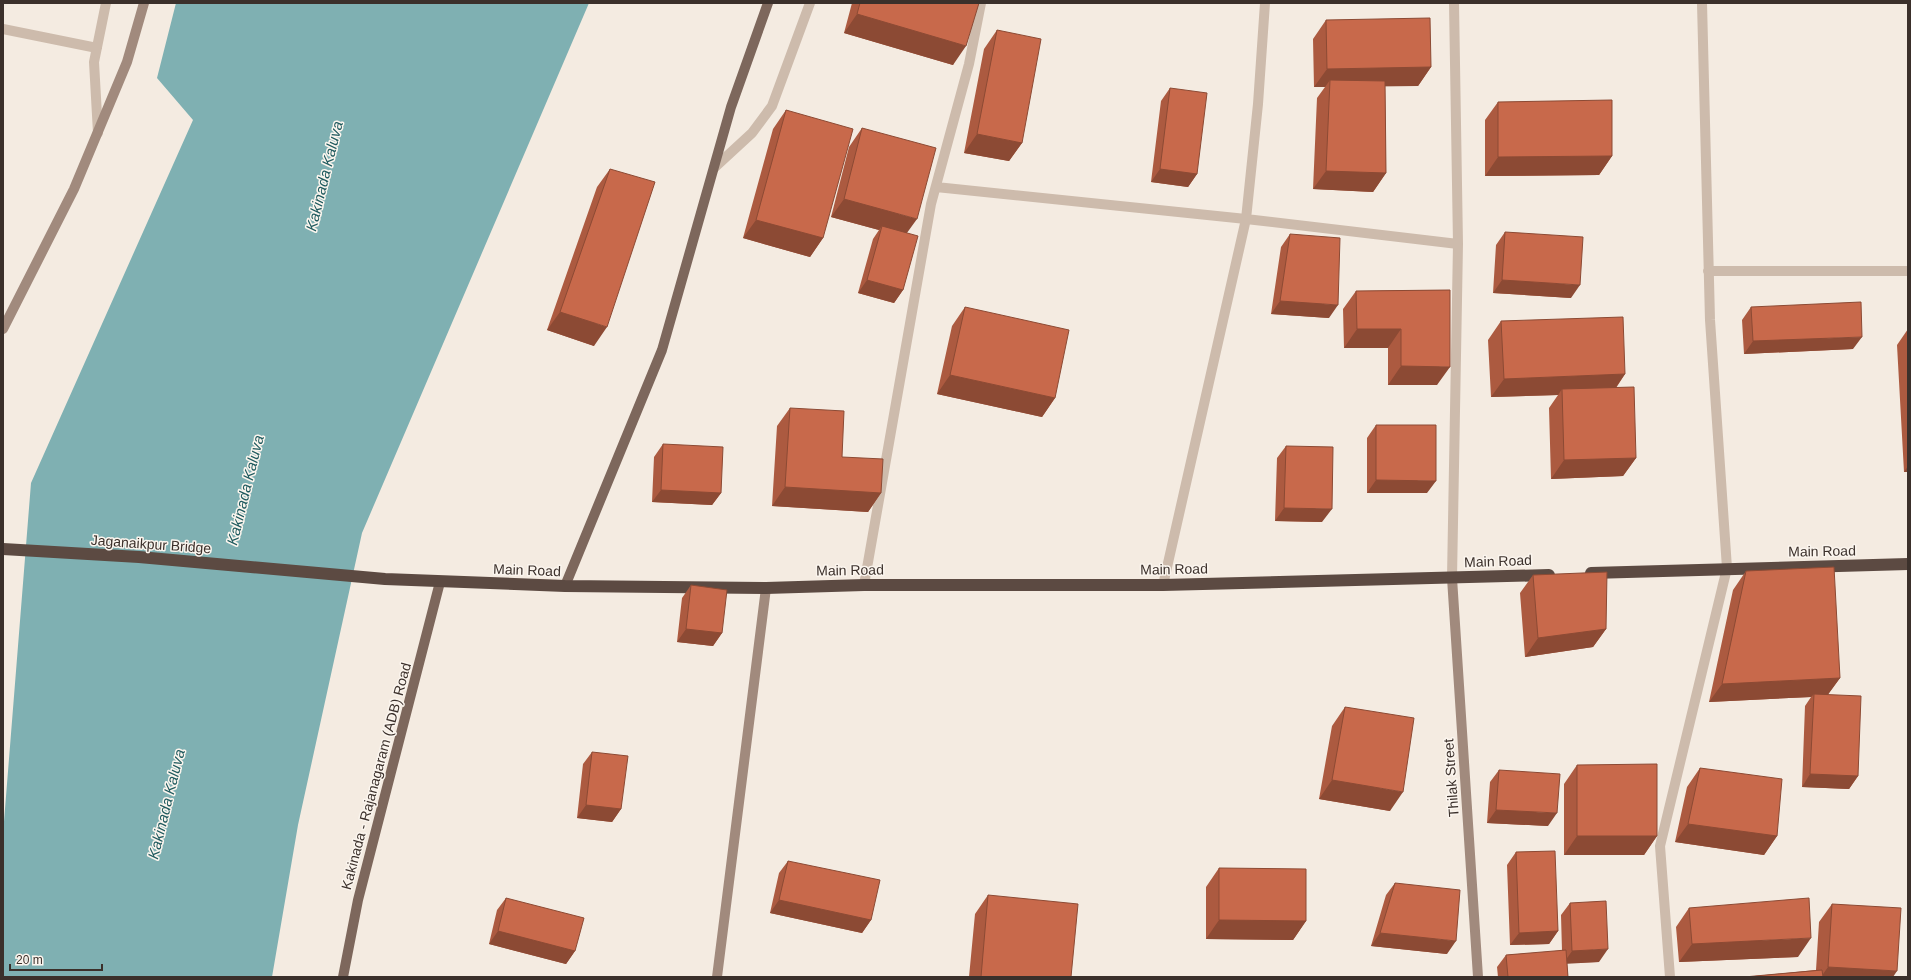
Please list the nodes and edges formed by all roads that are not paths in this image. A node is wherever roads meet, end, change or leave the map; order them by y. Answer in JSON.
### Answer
{"nodes":[{"id":1,"x":106,"y":3,"type":"edge"},
{"id":2,"x":144,"y":3,"type":"edge"},
{"id":3,"x":768,"y":3,"type":"edge"},
{"id":4,"x":810,"y":3,"type":"edge"},
{"id":5,"x":981,"y":3,"type":"edge"},
{"id":6,"x":1266,"y":3,"type":"edge"},
{"id":7,"x":1454,"y":3,"type":"edge"},
{"id":8,"x":1702,"y":3,"type":"edge"},
{"id":9,"x":3,"y":29,"type":"edge"},
{"id":10,"x":97,"y":48,"type":"junction"},
{"id":11,"x":98,"y":133,"type":"junction"},
{"id":12,"x":714,"y":168,"type":"junction"},
{"id":13,"x":936,"y":187,"type":"junction"},
{"id":14,"x":1246,"y":219,"type":"junction"},
{"id":15,"x":1458,"y":244,"type":"junction"},
{"id":16,"x":1708,"y":271,"type":"junction"},
{"id":17,"x":1908,"y":271,"type":"edge"},
{"id":18,"x":3,"y":329,"type":"edge"},
{"id":19,"x":3,"y":549,"type":"edge"},
{"id":20,"x":1908,"y":564,"type":"edge"},
{"id":21,"x":1727,"y":568,"type":"junction"},
{"id":22,"x":1562,"y":574,"type":"edge"},
{"id":23,"x":1578,"y":574,"type":"edge"},
{"id":24,"x":1452,"y":578,"type":"junction"},
{"id":25,"x":440,"y":582,"type":"junction"},
{"id":26,"x":864,"y":585,"type":"junction"},
{"id":27,"x":1163,"y":585,"type":"junction"},
{"id":28,"x":565,"y":586,"type":"junction"},
{"id":29,"x":766,"y":588,"type":"junction"},
{"id":30,"x":343,"y":977,"type":"edge"},
{"id":31,"x":717,"y":977,"type":"edge"},
{"id":32,"x":1478,"y":977,"type":"edge"},
{"id":33,"x":1670,"y":977,"type":"edge"}],
"edges":[{"from":1,"to":10,"type":"street"},
{"from":2,"to":11,"type":"street"},
{"from":3,"to":12,"type":"main road"},
{"from":4,"to":12,"type":"street"},
{"from":5,"to":13,"type":"street"},
{"from":6,"to":14,"type":"street"},
{"from":7,"to":15,"type":"street"},
{"from":8,"to":16,"type":"street"},
{"from":9,"to":10,"type":"street"},
{"from":10,"to":11,"type":"street"},
{"from":11,"to":18,"type":"street"},
{"from":12,"to":28,"type":"main road"},
{"from":13,"to":14,"type":"street"},
{"from":13,"to":26,"type":"street"},
{"from":14,"to":15,"type":"street"},
{"from":14,"to":27,"type":"street"},
{"from":15,"to":24,"type":"street"},
{"from":16,"to":17,"type":"street"},
{"from":16,"to":21,"type":"street"},
{"from":19,"to":25,"type":"highway","name":"Jaganaikpur Bridge"},
{"from":20,"to":21,"type":"highway","name":"Main Road"},
{"from":21,"to":23,"type":"highway","name":"Main Road"},
{"from":21,"to":33,"type":"street"},
{"from":22,"to":24,"type":"highway","name":"Main Road"},
{"from":24,"to":27,"type":"highway","name":"Main Road"},
{"from":24,"to":32,"type":"street","name":"Thilak Street"},
{"from":25,"to":28,"type":"highway","name":"Main Road"},
{"from":25,"to":30,"type":"main road","name":"Kakinada - Rajanagaram (ADB) Road"},
{"from":26,"to":27,"type":"highway","name":"Main Road"},
{"from":26,"to":29,"type":"highway","name":"Main Road"},
{"from":28,"to":29,"type":"highway","name":"Main Road"},
{"from":29,"to":31,"type":"street"}]}
